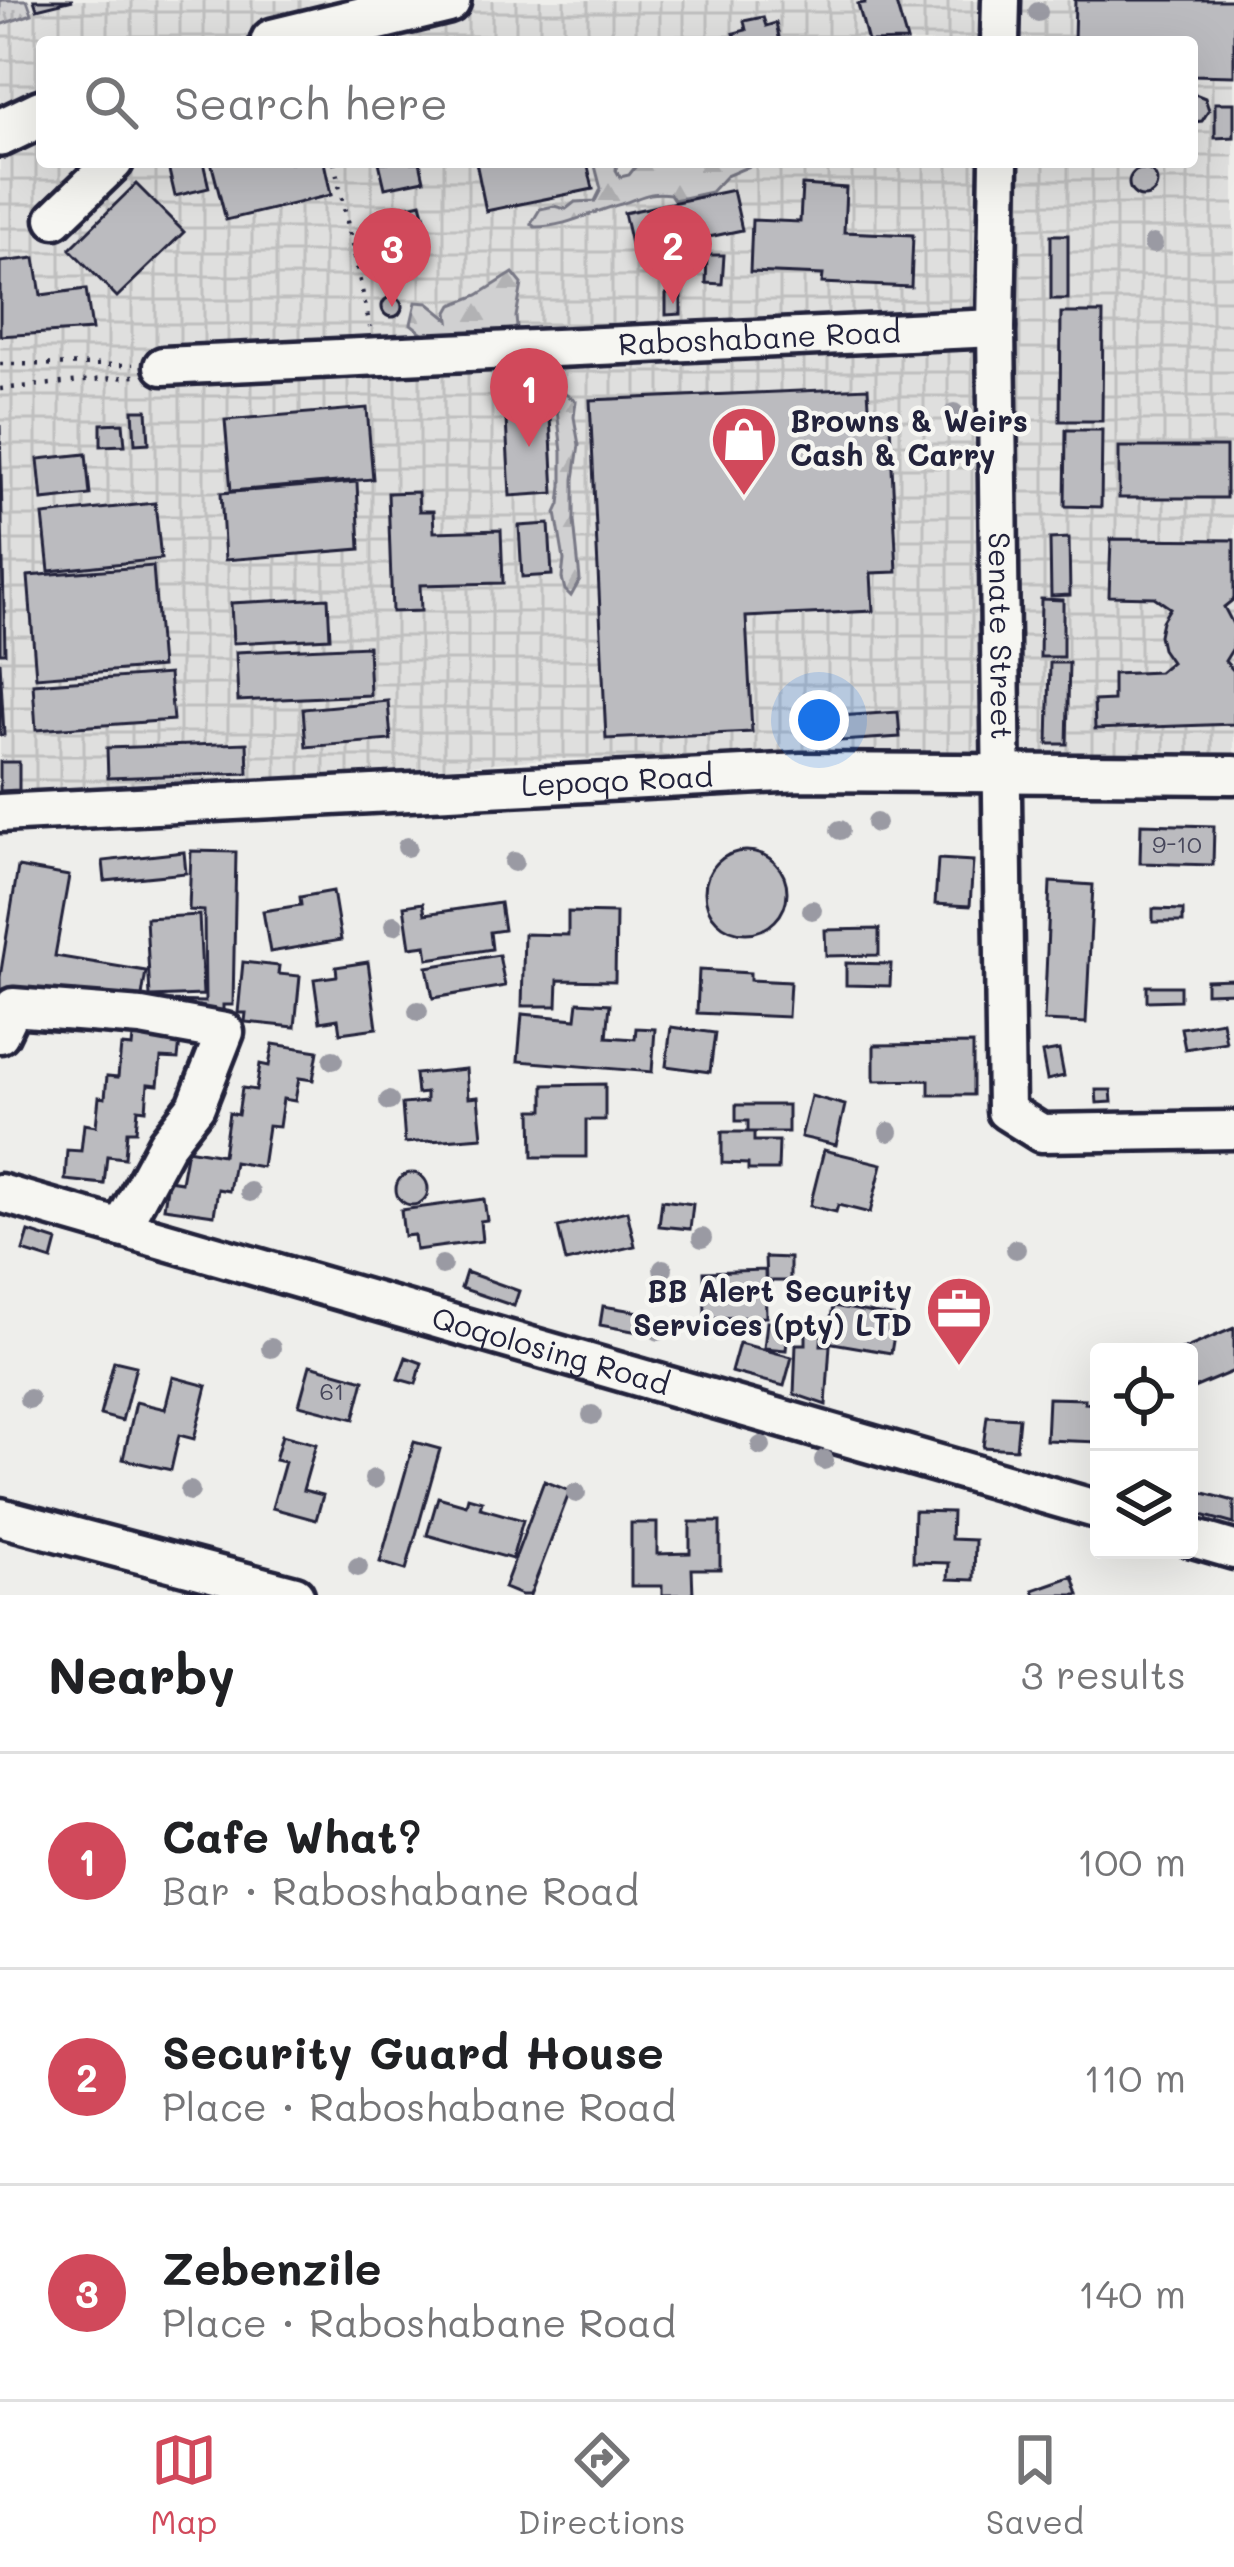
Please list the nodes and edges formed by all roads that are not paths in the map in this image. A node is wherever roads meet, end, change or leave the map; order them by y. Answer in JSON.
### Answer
{"nodes":[{"id":1,"x":447,"y":0,"type":"edge"},
{"id":2,"x":1001,"y":0,"type":"edge"},
{"id":3,"x":299,"y":36,"type":"edge"},
{"id":4,"x":1000,"y":36,"type":"edge"},
{"id":5,"x":36,"y":115,"type":"edge"},
{"id":6,"x":0,"y":132,"type":"edge"},
{"id":7,"x":108,"y":168,"type":"edge"},
{"id":8,"x":998,"y":168,"type":"edge"},
{"id":9,"x":55,"y":219,"type":"dead end"},
{"id":10,"x":996,"y":328,"type":"junction"},
{"id":11,"x":163,"y":366,"type":"road end"},
{"id":12,"x":1001,"y":774,"type":"junction"},
{"id":13,"x":1234,"y":776,"type":"edge"},
{"id":14,"x":0,"y":813,"type":"edge"},
{"id":15,"x":0,"y":1034,"type":"edge"},
{"id":16,"x":1234,"y":1130,"type":"edge"},
{"id":17,"x":0,"y":1193,"type":"edge"},
{"id":18,"x":122,"y":1228,"type":"junction"},
{"id":19,"x":1090,"y":1507,"type":"edge"},
{"id":20,"x":0,"y":1517,"type":"edge"},
{"id":21,"x":1198,"y":1540,"type":"edge"},
{"id":22,"x":1234,"y":1550,"type":"edge"},
{"id":23,"x":295,"y":1595,"type":"edge"}],
"edges":[{"from":1,"to":3,"type":"main road"},
{"from":2,"to":4,"type":"street"},
{"from":5,"to":6,"type":"main road"},
{"from":7,"to":9,"type":"street"},
{"from":8,"to":10,"type":"street","name":"Senate Street"},
{"from":10,"to":11,"type":"street","name":"Raboshabane Road"},
{"from":10,"to":12,"type":"street","name":"Senate Street"},
{"from":12,"to":13,"type":"street","name":"Lepoqo Road"},
{"from":12,"to":14,"type":"street","name":"Lepoqo Road"},
{"from":12,"to":16,"type":"street","name":"Senate Street"},
{"from":15,"to":18,"type":"street"},
{"from":17,"to":18,"type":"street","name":"Qoqolosing Road"},
{"from":18,"to":19,"type":"street","name":"Qoqolosing Road"},
{"from":20,"to":23,"type":"street"},
{"from":21,"to":22,"type":"street"}]}
